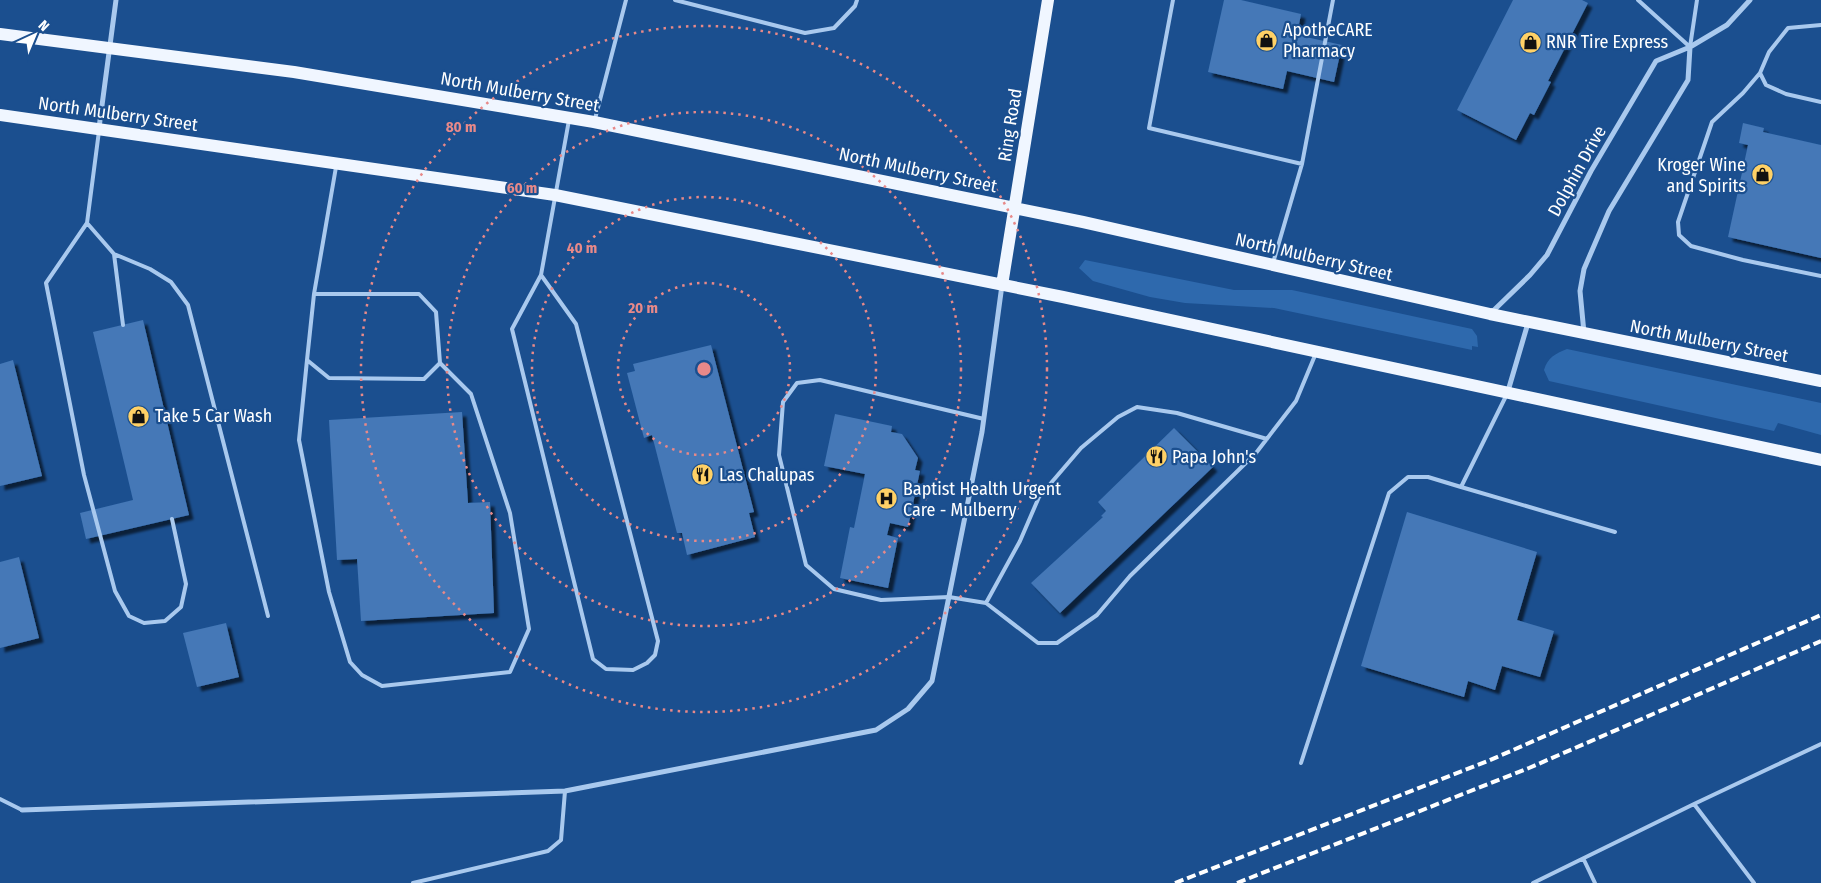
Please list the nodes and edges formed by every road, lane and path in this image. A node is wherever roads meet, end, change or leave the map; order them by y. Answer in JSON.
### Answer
{"nodes":[{"id":1,"x":116,"y":0,"type":"edge"},
{"id":2,"x":626,"y":0,"type":"edge"},
{"id":3,"x":675,"y":0,"type":"edge"},
{"id":4,"x":856,"y":0,"type":"edge"},
{"id":5,"x":1048,"y":0,"type":"edge"},
{"id":6,"x":1172,"y":0,"type":"edge"},
{"id":7,"x":1333,"y":0,"type":"edge"},
{"id":8,"x":1638,"y":0,"type":"edge"},
{"id":9,"x":1697,"y":0,"type":"edge"},
{"id":10,"x":1750,"y":0,"type":"edge"},
{"id":11,"x":1821,"y":25,"type":"edge"},
{"id":12,"x":0,"y":34,"type":"edge"},
{"id":13,"x":110,"y":47,"type":"junction"},
{"id":14,"x":1690,"y":47,"type":"junction"},
{"id":15,"x":1760,"y":73,"type":"junction"},
{"id":16,"x":1821,"y":102,"type":"edge"},
{"id":17,"x":0,"y":115,"type":"edge"},
{"id":18,"x":570,"y":118,"type":"junction"},
{"id":19,"x":594,"y":122,"type":"junction"},
{"id":20,"x":99,"y":129,"type":"junction"},
{"id":21,"x":336,"y":162,"type":"junction"},
{"id":22,"x":1302,"y":164,"type":"junction"},
{"id":23,"x":555,"y":195,"type":"junction"},
{"id":24,"x":1014,"y":208,"type":"junction"},
{"id":25,"x":87,"y":223,"type":"junction"},
{"id":26,"x":114,"y":254,"type":"junction"},
{"id":27,"x":1272,"y":266,"type":"junction"},
{"id":28,"x":541,"y":275,"type":"junction"},
{"id":29,"x":1821,"y":276,"type":"edge"},
{"id":30,"x":1002,"y":285,"type":"junction"},
{"id":31,"x":314,"y":294,"type":"junction"},
{"id":32,"x":1490,"y":314,"type":"junction"},
{"id":33,"x":1528,"y":322,"type":"junction"},
{"id":34,"x":123,"y":325,"type":"dead end"},
{"id":35,"x":1584,"y":334,"type":"junction"},
{"id":36,"x":1316,"y":353,"type":"junction"},
{"id":37,"x":307,"y":360,"type":"junction"},
{"id":38,"x":440,"y":363,"type":"junction"},
{"id":39,"x":1821,"y":381,"type":"edge"},
{"id":40,"x":1508,"y":392,"type":"junction"},
{"id":41,"x":984,"y":419,"type":"junction"},
{"id":42,"x":1267,"y":439,"type":"junction"},
{"id":43,"x":1821,"y":460,"type":"edge"},
{"id":44,"x":1461,"y":486,"type":"junction"},
{"id":45,"x":172,"y":519,"type":"dead end"},
{"id":46,"x":1615,"y":532,"type":"dead end"},
{"id":47,"x":949,"y":597,"type":"junction"},
{"id":48,"x":986,"y":603,"type":"junction"},
{"id":49,"x":268,"y":616,"type":"dead end"},
{"id":50,"x":1821,"y":744,"type":"edge"},
{"id":51,"x":1301,"y":763,"type":"dead end"},
{"id":52,"x":565,"y":791,"type":"junction"},
{"id":53,"x":0,"y":799,"type":"edge"},
{"id":54,"x":1694,"y":804,"type":"junction"},
{"id":55,"x":22,"y":810,"type":"joint"},
{"id":56,"x":1584,"y":860,"type":"junction"},
{"id":57,"x":413,"y":883,"type":"edge"},
{"id":58,"x":1533,"y":883,"type":"edge"},
{"id":59,"x":1595,"y":883,"type":"edge"},
{"id":60,"x":1754,"y":883,"type":"edge"}],
"edges":[{"from":1,"to":13,"type":"street"},
{"from":2,"to":19,"type":"lane"},
{"from":3,"to":4,"type":"lane"},
{"from":5,"to":24,"type":"main road","name":"Ring Road"},
{"from":6,"to":22,"type":"lane"},
{"from":7,"to":22,"type":"lane"},
{"from":8,"to":14,"type":"lane"},
{"from":9,"to":14,"type":"lane"},
{"from":10,"to":14,"type":"street","name":"Dolphin Drive"},
{"from":11,"to":15,"type":"lane"},
{"from":12,"to":13,"type":"main road","name":"North Mulberry Street"},
{"from":13,"to":18,"type":"main road","name":"North Mulberry Street"},
{"from":13,"to":20,"type":"street"},
{"from":14,"to":32,"type":"street","name":"Dolphin Drive"},
{"from":14,"to":35,"type":"street"},
{"from":15,"to":16,"type":"lane"},
{"from":15,"to":29,"type":"lane"},
{"from":17,"to":20,"type":"main road","name":"North Mulberry Street"},
{"from":18,"to":19,"type":"main road","name":"North Mulberry Street"},
{"from":18,"to":23,"type":"lane"},
{"from":19,"to":24,"type":"main road","name":"North Mulberry Street"},
{"from":20,"to":21,"type":"main road","name":"North Mulberry Street"},
{"from":20,"to":25,"type":"lane"},
{"from":21,"to":23,"type":"main road","name":"North Mulberry Street"},
{"from":21,"to":31,"type":"lane"},
{"from":22,"to":27,"type":"lane"},
{"from":23,"to":28,"type":"lane"},
{"from":23,"to":30,"type":"main road","name":"North Mulberry Street"},
{"from":24,"to":27,"type":"main road","name":"North Mulberry Street"},
{"from":24,"to":30,"type":"main road","name":"Ring Road"},
{"from":25,"to":26,"type":"lane"},
{"from":25,"to":45,"type":"lane"},
{"from":26,"to":34,"type":"lane"},
{"from":26,"to":49,"type":"lane"},
{"from":27,"to":32,"type":"main road","name":"North Mulberry Street"},
{"from":28,"to":28,"type":"lane"},
{"from":30,"to":36,"type":"main road","name":"North Mulberry Street"},
{"from":30,"to":41,"type":"street"},
{"from":31,"to":37,"type":"lane"},
{"from":31,"to":38,"type":"lane"},
{"from":32,"to":33,"type":"main road","name":"North Mulberry Street"},
{"from":33,"to":35,"type":"main road","name":"North Mulberry Street"},
{"from":33,"to":40,"type":"street"},
{"from":35,"to":39,"type":"main road","name":"North Mulberry Street"},
{"from":36,"to":40,"type":"main road","name":"North Mulberry Street"},
{"from":36,"to":42,"type":"lane"},
{"from":37,"to":38,"type":"lane"},
{"from":37,"to":38,"type":"lane"},
{"from":40,"to":43,"type":"main road","name":"North Mulberry Street"},
{"from":40,"to":44,"type":"lane"},
{"from":41,"to":47,"type":"street"},
{"from":41,"to":47,"type":"lane"},
{"from":42,"to":48,"type":"lane"},
{"from":42,"to":48,"type":"lane"},
{"from":44,"to":46,"type":"lane"},
{"from":44,"to":51,"type":"lane"},
{"from":47,"to":48,"type":"lane"},
{"from":47,"to":52,"type":"street"},
{"from":50,"to":54,"type":"lane"},
{"from":52,"to":55,"type":"street"},
{"from":52,"to":57,"type":"lane"},
{"from":53,"to":55,"type":"lane"},
{"from":54,"to":56,"type":"lane"},
{"from":54,"to":60,"type":"lane"},
{"from":56,"to":58,"type":"lane"},
{"from":56,"to":59,"type":"lane"}]}
